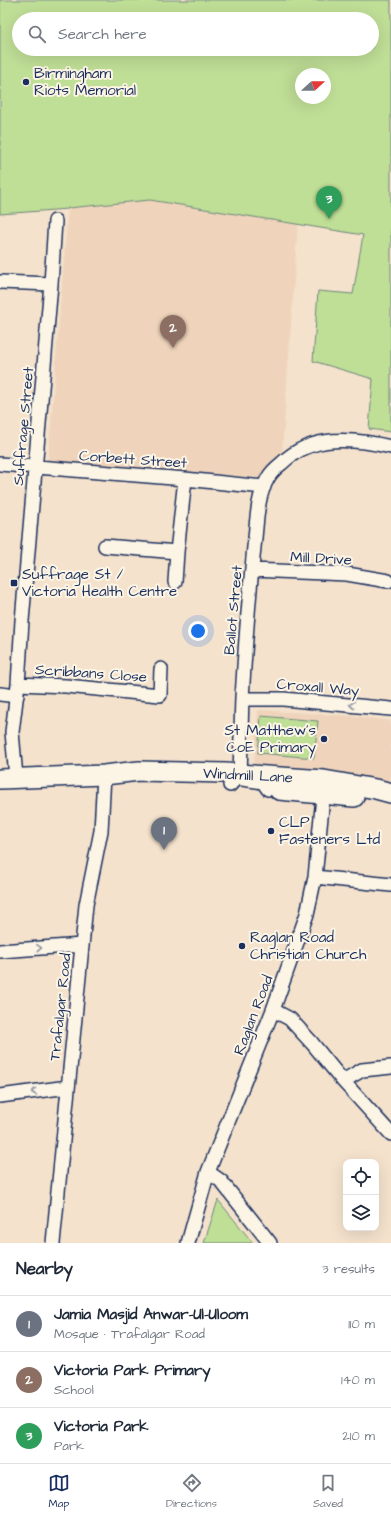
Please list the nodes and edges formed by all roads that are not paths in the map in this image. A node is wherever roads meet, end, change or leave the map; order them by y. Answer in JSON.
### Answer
{"nodes":[{"id":1,"x":55,"y":221,"type":"dead end"},
{"id":2,"x":0,"y":282,"type":"edge"},
{"id":3,"x":51,"y":284,"type":"junction"},
{"id":4,"x":391,"y":447,"type":"edge"},
{"id":5,"x":0,"y":464,"type":"edge"},
{"id":6,"x":36,"y":467,"type":"junction"},
{"id":7,"x":185,"y":479,"type":"junction"},
{"id":8,"x":264,"y":487,"type":"junction"},
{"id":9,"x":105,"y":546,"type":"dead end"},
{"id":10,"x":177,"y":552,"type":"junction"},
{"id":11,"x":252,"y":570,"type":"junction"},
{"id":12,"x":175,"y":582,"type":"dead end"},
{"id":13,"x":388,"y":582,"type":"dead end"},
{"id":14,"x":161,"y":669,"type":"dead end"},
{"id":15,"x":18,"y":690,"type":"junction"},
{"id":16,"x":0,"y":694,"type":"edge"},
{"id":17,"x":242,"y":699,"type":"junction"},
{"id":18,"x":391,"y":709,"type":"edge"},
{"id":19,"x":104,"y":775,"type":"junction"},
{"id":20,"x":8,"y":778,"type":"edge"},
{"id":21,"x":235,"y":780,"type":"junction"},
{"id":22,"x":324,"y":787,"type":"junction"},
{"id":23,"x":391,"y":793,"type":"edge"},
{"id":24,"x":391,"y":800,"type":"edge"},
{"id":25,"x":315,"y":877,"type":"junction"},
{"id":26,"x":391,"y":886,"type":"edge"},
{"id":27,"x":82,"y":945,"type":"junction"},
{"id":28,"x":0,"y":951,"type":"edge"},
{"id":29,"x":273,"y":1010,"type":"junction"},
{"id":30,"x":391,"y":1067,"type":"edge"},
{"id":31,"x":343,"y":1081,"type":"junction"},
{"id":32,"x":68,"y":1087,"type":"junction"},
{"id":33,"x":0,"y":1096,"type":"edge"},
{"id":34,"x":391,"y":1134,"type":"edge"},
{"id":35,"x":208,"y":1172,"type":"junction"},
{"id":36,"x":53,"y":1243,"type":"edge"},
{"id":37,"x":188,"y":1243,"type":"edge"},
{"id":38,"x":270,"y":1243,"type":"edge"}],
"edges":[{"from":1,"to":3,"type":"street","name":"Suffrage Street"},
{"from":2,"to":3,"type":"street"},
{"from":3,"to":6,"type":"street","name":"Suffrage Street"},
{"from":4,"to":8,"type":"street","name":"Ballot Street"},
{"from":5,"to":6,"type":"street","name":"Corbett Street"},
{"from":6,"to":7,"type":"street","name":"Corbett Street"},
{"from":6,"to":15,"type":"street","name":"Suffrage Street"},
{"from":7,"to":8,"type":"street","name":"Corbett Street"},
{"from":7,"to":10,"type":"street"},
{"from":8,"to":11,"type":"street","name":"Ballot Street"},
{"from":9,"to":10,"type":"street"},
{"from":10,"to":12,"type":"street"},
{"from":11,"to":13,"type":"street","name":"Mill Drive"},
{"from":11,"to":17,"type":"street","name":"Ballot Street"},
{"from":14,"to":15,"type":"street","name":"Scribbans Close"},
{"from":15,"to":16,"type":"street"},
{"from":15,"to":20,"type":"street","name":"Suffrage Street"},
{"from":18,"to":17,"type":"street","name":"Croxall Way","one_way":true},
{"from":17,"to":21,"type":"street","name":"Ballot Street"},
{"from":19,"to":20,"type":"main road","name":"Windmill Lane"},
{"from":19,"to":21,"type":"main road","name":"Windmill Lane"},
{"from":19,"to":27,"type":"street","name":"Trafalgar Road"},
{"from":21,"to":22,"type":"main road","name":"Windmill Lane"},
{"from":21,"to":22,"type":"main road","name":"Windmill Lane"},
{"from":22,"to":23,"type":"main road","name":"Windmill Lane"},
{"from":22,"to":24,"type":"main road","name":"Windmill Lane"},
{"from":22,"to":25,"type":"street","name":"Raglan Road"},
{"from":25,"to":26,"type":"street"},
{"from":25,"to":29,"type":"street","name":"Raglan Road"},
{"from":28,"to":27,"type":"street","one_way":true},
{"from":27,"to":32,"type":"street","name":"Trafalgar Road"},
{"from":29,"to":31,"type":"street"},
{"from":29,"to":35,"type":"street","name":"Raglan Road"},
{"from":30,"to":31,"type":"street"},
{"from":31,"to":34,"type":"street"},
{"from":32,"to":33,"type":"street","one_way":true},
{"from":32,"to":36,"type":"street","name":"Trafalgar Road"},
{"from":35,"to":37,"type":"street","name":"Raglan Road"},
{"from":35,"to":38,"type":"street"}]}
